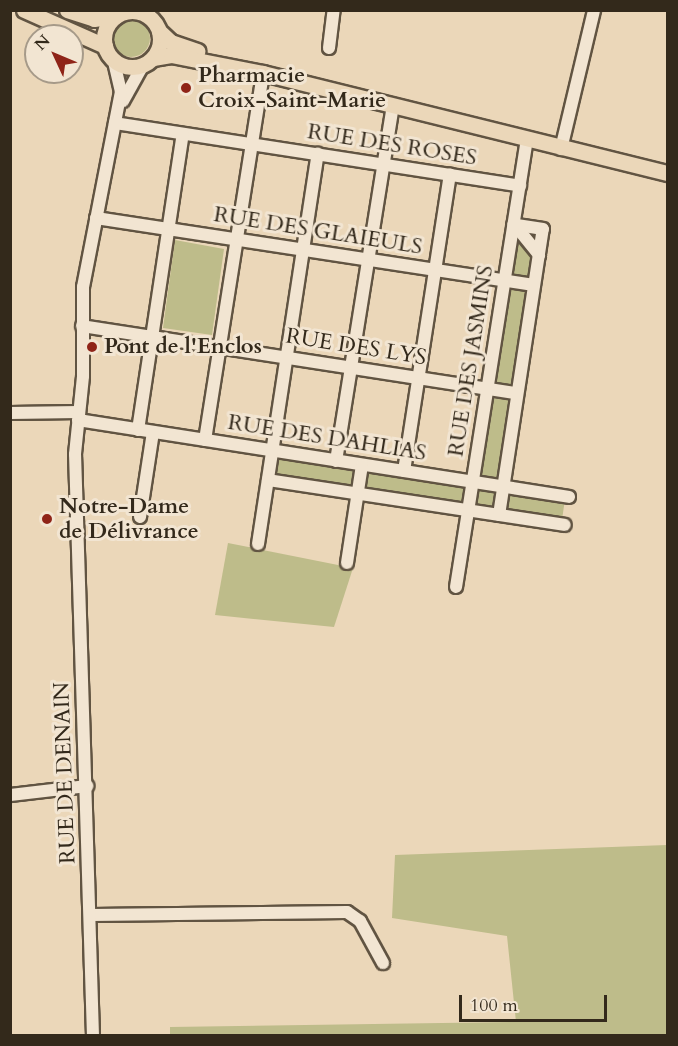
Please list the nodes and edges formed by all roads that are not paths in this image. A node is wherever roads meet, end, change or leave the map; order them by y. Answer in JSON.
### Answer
{"nodes":[{"id":1,"x":24,"y":10,"type":"edge"},
{"id":2,"x":67,"y":10,"type":"edge"},
{"id":3,"x":334,"y":10,"type":"edge"},
{"id":4,"x":594,"y":10,"type":"edge"},
{"id":5,"x":120,"y":13,"type":"edge"},
{"id":6,"x":149,"y":14,"type":"edge"},
{"id":7,"x":159,"y":31,"type":"junction"},
{"id":8,"x":105,"y":46,"type":"junction"},
{"id":9,"x":328,"y":48,"type":"dead end"},
{"id":10,"x":114,"y":61,"type":"junction"},
{"id":11,"x":148,"y":61,"type":"junction"},
{"id":12,"x":263,"y":73,"type":"junction"},
{"id":13,"x":393,"y":107,"type":"junction"},
{"id":14,"x":116,"y":120,"type":"junction"},
{"id":15,"x":183,"y":134,"type":"junction"},
{"id":16,"x":527,"y":141,"type":"junction"},
{"id":17,"x":250,"y":144,"type":"junction"},
{"id":18,"x":561,"y":149,"type":"junction"},
{"id":19,"x":318,"y":154,"type":"junction"},
{"id":20,"x":383,"y":165,"type":"junction"},
{"id":21,"x":450,"y":175,"type":"junction"},
{"id":22,"x":668,"y":175,"type":"edge"},
{"id":23,"x":520,"y":186,"type":"junction"},
{"id":24,"x":96,"y":218,"type":"junction"},
{"id":25,"x":513,"y":224,"type":"junction"},
{"id":26,"x":170,"y":229,"type":"junction"},
{"id":27,"x":236,"y":240,"type":"junction"},
{"id":28,"x":305,"y":251,"type":"junction"},
{"id":29,"x":539,"y":255,"type":"junction"},
{"id":30,"x":367,"y":260,"type":"junction"},
{"id":31,"x":435,"y":271,"type":"junction"},
{"id":32,"x":505,"y":281,"type":"junction"},
{"id":33,"x":534,"y":285,"type":"junction"},
{"id":34,"x":82,"y":326,"type":"junction"},
{"id":35,"x":153,"y":337,"type":"junction"},
{"id":36,"x":219,"y":348,"type":"junction"},
{"id":37,"x":287,"y":358,"type":"junction"},
{"id":38,"x":350,"y":368,"type":"junction"},
{"id":39,"x":418,"y":378,"type":"junction"},
{"id":40,"x":489,"y":389,"type":"junction"},
{"id":41,"x":518,"y":393,"type":"junction"},
{"id":42,"x":10,"y":413,"type":"edge"},
{"id":43,"x":79,"y":416,"type":"junction"},
{"id":44,"x":138,"y":430,"type":"junction"},
{"id":45,"x":153,"y":432,"type":"junction"},
{"id":46,"x":205,"y":440,"type":"junction"},
{"id":47,"x":272,"y":451,"type":"junction"},
{"id":48,"x":336,"y":460,"type":"junction"},
{"id":49,"x":362,"y":465,"type":"junction"},
{"id":50,"x":404,"y":471,"type":"junction"},
{"id":51,"x":268,"y":480,"type":"junction"},
{"id":52,"x":473,"y":482,"type":"junction"},
{"id":53,"x":503,"y":486,"type":"junction"},
{"id":54,"x":358,"y":494,"type":"junction"},
{"id":55,"x":569,"y":497,"type":"dead end"},
{"id":56,"x":469,"y":510,"type":"junction"},
{"id":57,"x":499,"y":515,"type":"junction"},
{"id":58,"x":140,"y":517,"type":"dead end"},
{"id":59,"x":565,"y":525,"type":"dead end"},
{"id":60,"x":258,"y":544,"type":"dead end"},
{"id":61,"x":347,"y":563,"type":"dead end"},
{"id":62,"x":456,"y":587,"type":"dead end"},
{"id":63,"x":87,"y":786,"type":"junction"},
{"id":64,"x":10,"y":795,"type":"edge"},
{"id":65,"x":92,"y":915,"type":"junction"},
{"id":66,"x":383,"y":963,"type":"dead end"},
{"id":67,"x":93,"y":1035,"type":"edge"}],
"edges":[{"from":1,"to":8,"type":"main road"},
{"from":2,"to":5,"type":"main road"},
{"from":3,"to":9,"type":"street"},
{"from":4,"to":18,"type":"street"},
{"from":5,"to":6,"type":"main road"},
{"from":5,"to":8,"type":"main road"},
{"from":6,"to":7,"type":"main road"},
{"from":7,"to":11,"type":"main road"},
{"from":7,"to":12,"type":"main road"},
{"from":8,"to":10,"type":"main road"},
{"from":10,"to":11,"type":"main road"},
{"from":10,"to":14,"type":"street"},
{"from":11,"to":12,"type":"main road"},
{"from":11,"to":14,"type":"street"},
{"from":12,"to":13,"type":"main road"},
{"from":12,"to":17,"type":"street"},
{"from":13,"to":16,"type":"main road"},
{"from":13,"to":20,"type":"street"},
{"from":14,"to":15,"type":"street","name":"RUE DES ROSES"},
{"from":14,"to":24,"type":"street","name":"RUE DE DENAIN"},
{"from":15,"to":17,"type":"street","name":"RUE DES ROSES"},
{"from":15,"to":26,"type":"street"},
{"from":16,"to":18,"type":"main road"},
{"from":16,"to":23,"type":"street","name":"RUE DES JASMINS"},
{"from":17,"to":19,"type":"street","name":"RUE DES ROSES"},
{"from":17,"to":27,"type":"street"},
{"from":18,"to":22,"type":"main road"},
{"from":19,"to":20,"type":"street","name":"RUE DES ROSES"},
{"from":19,"to":28,"type":"street"},
{"from":20,"to":21,"type":"street","name":"RUE DES ROSES"},
{"from":20,"to":30,"type":"street"},
{"from":21,"to":23,"type":"street","name":"RUE DES ROSES"},
{"from":21,"to":31,"type":"street"},
{"from":23,"to":25,"type":"street","name":"RUE DES JASMINS"},
{"from":24,"to":26,"type":"street","name":"RUE DES GLAIEULS"},
{"from":24,"to":34,"type":"street","name":"RUE DE DENAIN"},
{"from":25,"to":29,"type":"street"},
{"from":25,"to":29,"type":"street"},
{"from":25,"to":32,"type":"street","name":"RUE DES JASMINS"},
{"from":26,"to":27,"type":"street","name":"RUE DES GLAIEULS"},
{"from":26,"to":35,"type":"street"},
{"from":27,"to":28,"type":"street","name":"RUE DES GLAIEULS"},
{"from":27,"to":36,"type":"street"},
{"from":28,"to":30,"type":"street","name":"RUE DES GLAIEULS"},
{"from":28,"to":37,"type":"street"},
{"from":29,"to":33,"type":"street"},
{"from":30,"to":31,"type":"street","name":"RUE DES GLAIEULS"},
{"from":30,"to":38,"type":"street"},
{"from":31,"to":32,"type":"street","name":"RUE DES GLAIEULS"},
{"from":31,"to":39,"type":"street"},
{"from":32,"to":33,"type":"street","name":"RUE DES GLAIEULS"},
{"from":32,"to":40,"type":"street","name":"RUE DES JASMINS"},
{"from":33,"to":41,"type":"street"},
{"from":34,"to":35,"type":"street","name":"RUE DES LYS"},
{"from":34,"to":43,"type":"street","name":"RUE DE DENAIN"},
{"from":35,"to":36,"type":"street","name":"RUE DES LYS"},
{"from":35,"to":44,"type":"street"},
{"from":36,"to":37,"type":"street","name":"RUE DES LYS"},
{"from":36,"to":46,"type":"street"},
{"from":37,"to":38,"type":"street","name":"RUE DES LYS"},
{"from":37,"to":47,"type":"street"},
{"from":38,"to":39,"type":"street","name":"RUE DES LYS"},
{"from":38,"to":48,"type":"street"},
{"from":39,"to":40,"type":"street","name":"RUE DES LYS"},
{"from":39,"to":50,"type":"street"},
{"from":40,"to":41,"type":"street","name":"RUE DES LYS"},
{"from":40,"to":52,"type":"street","name":"RUE DES JASMINS"},
{"from":41,"to":53,"type":"street"},
{"from":42,"to":43,"type":"street","name":"RUE DES DAHLIAS"},
{"from":43,"to":44,"type":"street","name":"RUE DES DAHLIAS"},
{"from":43,"to":63,"type":"street","name":"RUE DE DENAIN"},
{"from":44,"to":45,"type":"street","name":"RUE DES DAHLIAS"},
{"from":45,"to":46,"type":"street","name":"RUE DES DAHLIAS"},
{"from":45,"to":58,"type":"street"},
{"from":46,"to":47,"type":"street","name":"RUE DES DAHLIAS"},
{"from":47,"to":48,"type":"street","name":"RUE DES DAHLIAS"},
{"from":47,"to":51,"type":"street"},
{"from":48,"to":49,"type":"street","name":"RUE DES DAHLIAS"},
{"from":49,"to":50,"type":"street","name":"RUE DES DAHLIAS"},
{"from":49,"to":54,"type":"street"},
{"from":50,"to":52,"type":"street","name":"RUE DES DAHLIAS"},
{"from":51,"to":54,"type":"street"},
{"from":51,"to":60,"type":"street"},
{"from":52,"to":53,"type":"street","name":"RUE DES DAHLIAS"},
{"from":52,"to":56,"type":"street","name":"RUE DES JASMINS"},
{"from":53,"to":55,"type":"street","name":"RUE DES DAHLIAS"},
{"from":53,"to":57,"type":"street"},
{"from":54,"to":56,"type":"street"},
{"from":54,"to":61,"type":"street"},
{"from":56,"to":57,"type":"street"},
{"from":56,"to":62,"type":"street","name":"RUE DES JASMINS"},
{"from":57,"to":59,"type":"street"},
{"from":63,"to":64,"type":"street"},
{"from":63,"to":65,"type":"street","name":"RUE DE DENAIN"},
{"from":65,"to":66,"type":"street"},
{"from":65,"to":67,"type":"street","name":"RUE DE DENAIN"}]}
